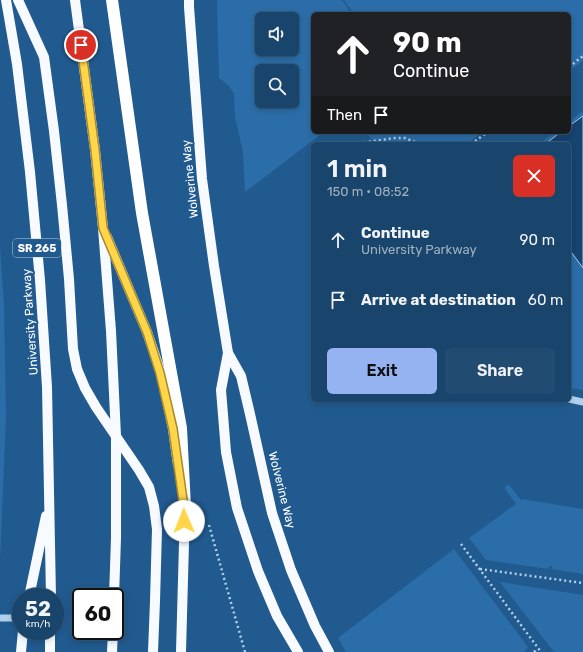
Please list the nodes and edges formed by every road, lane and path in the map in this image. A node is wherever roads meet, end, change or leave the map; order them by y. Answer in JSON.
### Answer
{"nodes":[{"id":1,"x":6,"y":0,"type":"edge"},
{"id":2,"x":18,"y":0,"type":"edge"},
{"id":3,"x":75,"y":0,"type":"edge"},
{"id":4,"x":112,"y":0,"type":"edge"},
{"id":5,"x":189,"y":0,"type":"edge"},
{"id":6,"x":583,"y":56,"type":"edge"},
{"id":7,"x":571,"y":65,"type":"edge"},
{"id":8,"x":485,"y":134,"type":"edge"},
{"id":9,"x":366,"y":142,"type":"edge"},
{"id":10,"x":415,"y":142,"type":"edge"},
{"id":11,"x":474,"y":142,"type":"edge"},
{"id":12,"x":103,"y":228,"type":"junction"},
{"id":13,"x":228,"y":354,"type":"junction"},
{"id":14,"x":571,"y":400,"type":"edge"},
{"id":15,"x":583,"y":402,"type":"edge"},
{"id":16,"x":116,"y":436,"type":"junction"},
{"id":17,"x":50,"y":498,"type":"junction"},
{"id":18,"x":184,"y":507,"type":"junction"},
{"id":19,"x":209,"y":525,"type":"dead end"},
{"id":20,"x":461,"y":544,"type":"dead end"},
{"id":21,"x":479,"y":569,"type":"junction"},
{"id":22,"x":583,"y":583,"type":"edge"},
{"id":23,"x":31,"y":588,"type":"edge"},
{"id":24,"x":52,"y":588,"type":"edge"},
{"id":25,"x":114,"y":588,"type":"edge"},
{"id":26,"x":277,"y":616,"type":"junction"},
{"id":27,"x":0,"y":618,"type":"edge"},
{"id":28,"x":12,"y":618,"type":"edge"},
{"id":29,"x":22,"y":640,"type":"edge"},
{"id":30,"x":50,"y":640,"type":"edge"},
{"id":31,"x":113,"y":640,"type":"edge"},
{"id":32,"x":538,"y":649,"type":"junction"},
{"id":33,"x":21,"y":652,"type":"edge"},
{"id":34,"x":50,"y":652,"type":"edge"},
{"id":35,"x":112,"y":652,"type":"edge"},
{"id":36,"x":153,"y":652,"type":"edge"},
{"id":37,"x":181,"y":652,"type":"edge"},
{"id":38,"x":245,"y":652,"type":"edge"},
{"id":39,"x":290,"y":652,"type":"edge"},
{"id":40,"x":298,"y":652,"type":"edge"},
{"id":41,"x":329,"y":652,"type":"edge"},
{"id":42,"x":534,"y":652,"type":"edge"},
{"id":43,"x":541,"y":652,"type":"edge"}],
"edges":[{"from":1,"to":17,"type":"main road","name":"University Parkway","number":"SR 265"},
{"from":2,"to":16,"type":"main road"},
{"from":3,"to":12,"type":"main road"},
{"from":4,"to":18,"type":"highway"},
{"from":5,"to":13,"type":"main road","name":"Wolverine Way"},
{"from":6,"to":7,"type":"path"},
{"from":8,"to":11,"type":"path"},
{"from":9,"to":10,"type":"path"},
{"from":12,"to":16,"type":"main road"},
{"from":12,"to":18,"type":"main road"},
{"from":13,"to":26,"type":"main road","name":"Wolverine Way"},
{"from":13,"to":41,"type":"main road","name":"Wolverine Way"},
{"from":14,"to":15,"type":"street"},
{"from":16,"to":25,"type":"main road"},
{"from":16,"to":36,"type":"main road"},
{"from":17,"to":23,"type":"main road"},
{"from":17,"to":24,"type":"main road","name":"University Parkway","number":"SR 265"},
{"from":18,"to":37,"type":"main road"},
{"from":19,"to":38,"type":"path"},
{"from":20,"to":21,"type":"path"},
{"from":21,"to":22,"type":"path"},
{"from":21,"to":32,"type":"path"},
{"from":26,"to":39,"type":"main road"},
{"from":26,"to":40,"type":"main road","name":"Wolverine Way"},
{"from":27,"to":28,"type":"street"},
{"from":29,"to":33,"type":"main road"},
{"from":30,"to":34,"type":"main road"},
{"from":31,"to":35,"type":"main road"},
{"from":32,"to":42,"type":"path"},
{"from":32,"to":43,"type":"path"}]}
